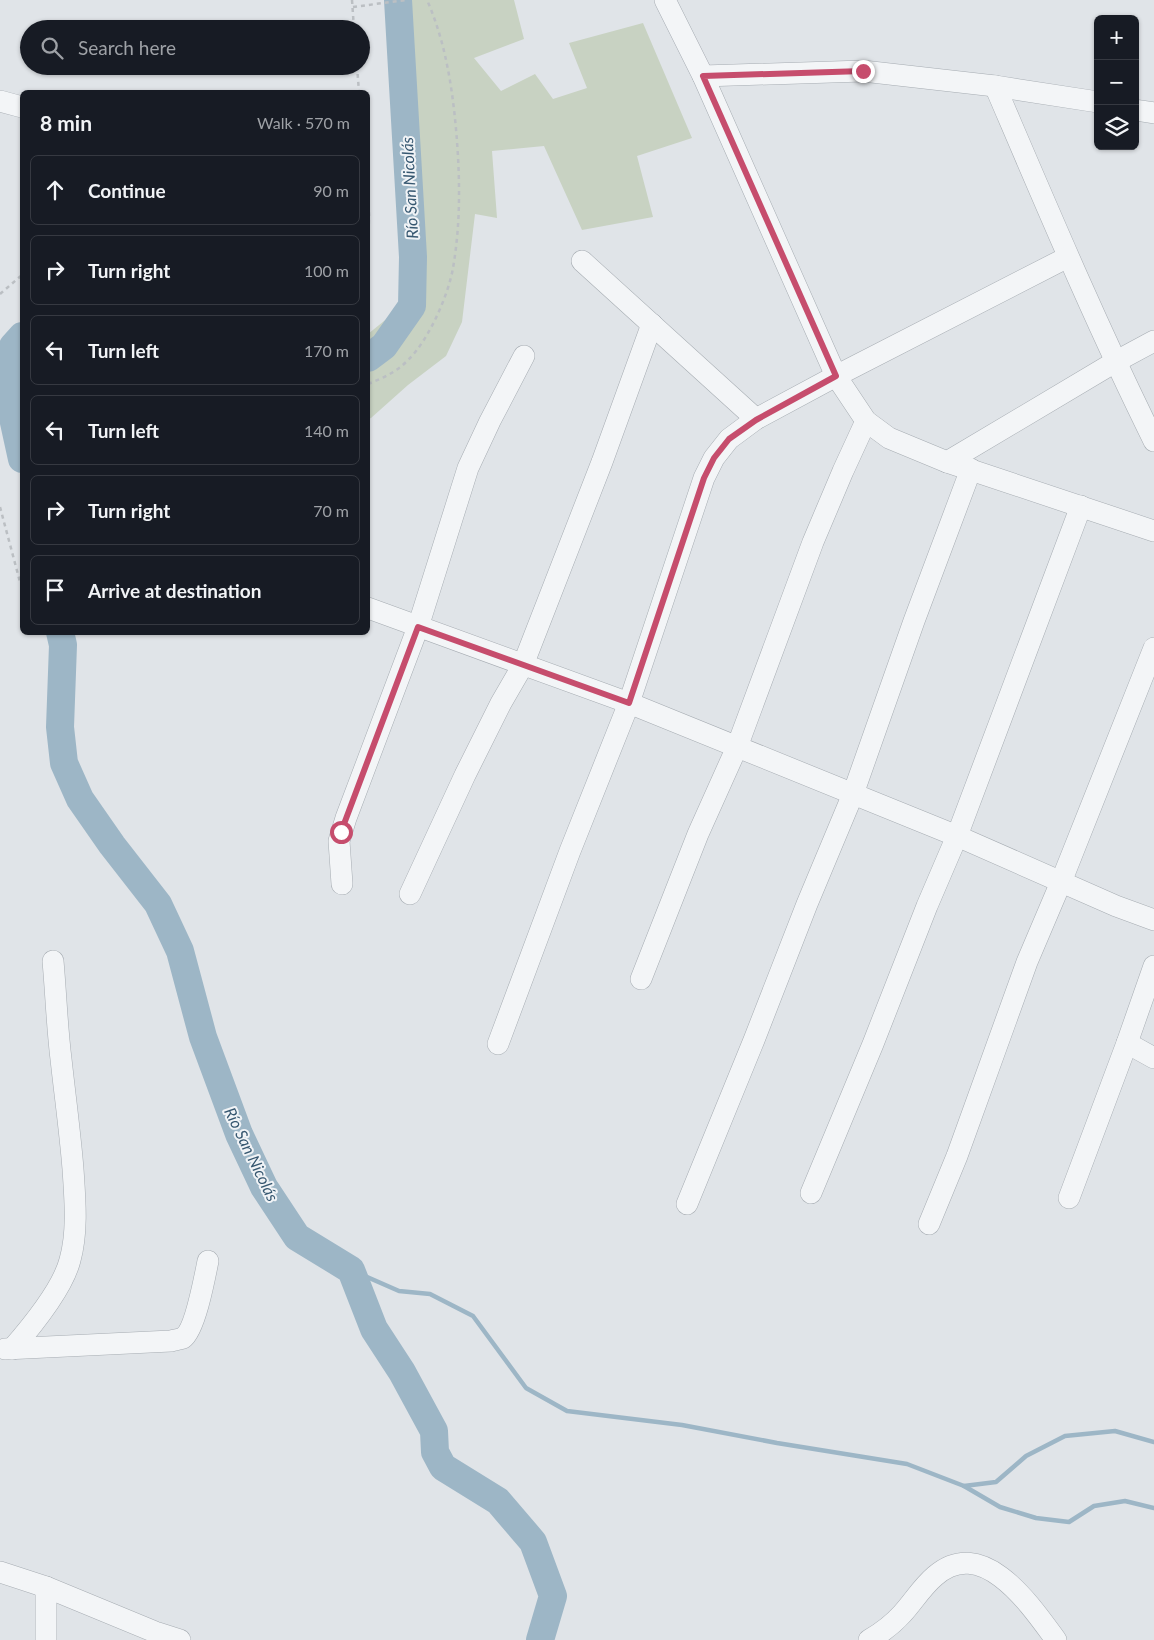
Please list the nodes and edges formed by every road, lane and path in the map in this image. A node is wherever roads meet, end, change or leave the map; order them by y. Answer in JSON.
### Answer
{"nodes":[{"id":1,"x":352,"y":0,"type":"edge"},
{"id":2,"x":406,"y":0,"type":"edge"},
{"id":3,"x":427,"y":0,"type":"edge"},
{"id":4,"x":665,"y":0,"type":"edge"},
{"id":5,"x":353,"y":7,"type":"junction"},
{"id":6,"x":354,"y":20,"type":"edge"},
{"id":7,"x":358,"y":75,"type":"edge"},
{"id":8,"x":703,"y":76,"type":"junction"},
{"id":9,"x":995,"y":86,"type":"junction"},
{"id":10,"x":359,"y":90,"type":"edge"},
{"id":11,"x":0,"y":101,"type":"edge"},
{"id":12,"x":1094,"y":101,"type":"edge"},
{"id":13,"x":20,"y":106,"type":"edge"},
{"id":14,"x":1139,"y":111,"type":"edge"},
{"id":15,"x":1154,"y":113,"type":"edge"},
{"id":16,"x":1068,"y":257,"type":"junction"},
{"id":17,"x":582,"y":260,"type":"dead end"},
{"id":18,"x":20,"y":277,"type":"edge"},
{"id":19,"x":0,"y":294,"type":"edge"},
{"id":20,"x":652,"y":324,"type":"junction"},
{"id":21,"x":1154,"y":341,"type":"edge"},
{"id":22,"x":524,"y":356,"type":"dead end"},
{"id":23,"x":1115,"y":362,"type":"junction"},
{"id":24,"x":836,"y":376,"type":"junction"},
{"id":25,"x":370,"y":383,"type":"edge"},
{"id":26,"x":756,"y":420,"type":"junction"},
{"id":27,"x":866,"y":421,"type":"junction"},
{"id":28,"x":1154,"y":441,"type":"edge"},
{"id":29,"x":947,"y":462,"type":"junction"},
{"id":30,"x":970,"y":469,"type":"junction"},
{"id":31,"x":1080,"y":506,"type":"junction"},
{"id":32,"x":0,"y":507,"type":"edge"},
{"id":33,"x":1154,"y":531,"type":"edge"},
{"id":34,"x":20,"y":582,"type":"dead end"},
{"id":35,"x":370,"y":609,"type":"edge"},
{"id":36,"x":418,"y":627,"type":"junction"},
{"id":37,"x":1154,"y":648,"type":"edge"},
{"id":38,"x":523,"y":665,"type":"junction"},
{"id":39,"x":629,"y":703,"type":"junction"},
{"id":40,"x":737,"y":747,"type":"junction"},
{"id":41,"x":853,"y":794,"type":"junction"},
{"id":42,"x":957,"y":836,"type":"junction"},
{"id":43,"x":1061,"y":882,"type":"junction"},
{"id":44,"x":342,"y":884,"type":"dead end"},
{"id":45,"x":410,"y":894,"type":"dead end"},
{"id":46,"x":1154,"y":920,"type":"edge"},
{"id":47,"x":53,"y":961,"type":"dead end"},
{"id":48,"x":1154,"y":966,"type":"edge"},
{"id":49,"x":641,"y":979,"type":"dead end"},
{"id":50,"x":1127,"y":1043,"type":"junction"},
{"id":51,"x":498,"y":1044,"type":"dead end"},
{"id":52,"x":1154,"y":1058,"type":"edge"},
{"id":53,"x":811,"y":1193,"type":"dead end"},
{"id":54,"x":1069,"y":1198,"type":"dead end"},
{"id":55,"x":687,"y":1204,"type":"dead end"},
{"id":56,"x":929,"y":1224,"type":"dead end"},
{"id":57,"x":208,"y":1261,"type":"dead end"},
{"id":58,"x":6,"y":1349,"type":"edge"},
{"id":59,"x":0,"y":1572,"type":"edge"},
{"id":60,"x":46,"y":1587,"type":"junction"},
{"id":61,"x":155,"y":1636,"type":"edge"},
{"id":62,"x":46,"y":1640,"type":"edge"},
{"id":63,"x":180,"y":1640,"type":"edge"},
{"id":64,"x":869,"y":1640,"type":"edge"},
{"id":65,"x":1056,"y":1640,"type":"edge"}],
"edges":[{"from":1,"to":5,"type":"path"},
{"from":2,"to":5,"type":"path"},
{"from":3,"to":25,"type":"path"},
{"from":4,"to":8,"type":"street"},
{"from":5,"to":6,"type":"path"},
{"from":7,"to":10,"type":"path"},
{"from":8,"to":9,"type":"street"},
{"from":8,"to":24,"type":"street"},
{"from":9,"to":12,"type":"street"},
{"from":9,"to":16,"type":"street"},
{"from":11,"to":13,"type":"street"},
{"from":14,"to":15,"type":"street"},
{"from":16,"to":23,"type":"street"},
{"from":16,"to":24,"type":"street"},
{"from":17,"to":20,"type":"street"},
{"from":18,"to":19,"type":"path"},
{"from":20,"to":26,"type":"street"},
{"from":20,"to":38,"type":"street"},
{"from":21,"to":23,"type":"street"},
{"from":22,"to":36,"type":"street"},
{"from":23,"to":28,"type":"street"},
{"from":23,"to":29,"type":"street"},
{"from":24,"to":26,"type":"street"},
{"from":24,"to":27,"type":"street"},
{"from":26,"to":39,"type":"street"},
{"from":27,"to":29,"type":"street"},
{"from":27,"to":40,"type":"street"},
{"from":29,"to":30,"type":"street"},
{"from":30,"to":31,"type":"street"},
{"from":30,"to":41,"type":"street"},
{"from":31,"to":33,"type":"street"},
{"from":31,"to":42,"type":"street"},
{"from":32,"to":34,"type":"path"},
{"from":35,"to":36,"type":"street"},
{"from":36,"to":38,"type":"street"},
{"from":36,"to":44,"type":"street"},
{"from":37,"to":43,"type":"street"},
{"from":38,"to":39,"type":"street"},
{"from":38,"to":45,"type":"street"},
{"from":39,"to":40,"type":"street"},
{"from":39,"to":51,"type":"street"},
{"from":40,"to":41,"type":"street"},
{"from":40,"to":49,"type":"street"},
{"from":41,"to":42,"type":"street"},
{"from":41,"to":55,"type":"street"},
{"from":42,"to":43,"type":"street"},
{"from":42,"to":53,"type":"street"},
{"from":43,"to":46,"type":"street"},
{"from":43,"to":56,"type":"street"},
{"from":47,"to":58,"type":"street"},
{"from":48,"to":50,"type":"street"},
{"from":50,"to":52,"type":"street"},
{"from":50,"to":54,"type":"street"},
{"from":57,"to":58,"type":"street"},
{"from":59,"to":60,"type":"street"},
{"from":60,"to":61,"type":"street"},
{"from":60,"to":62,"type":"street"},
{"from":61,"to":63,"type":"street"},
{"from":64,"to":65,"type":"street"}]}
